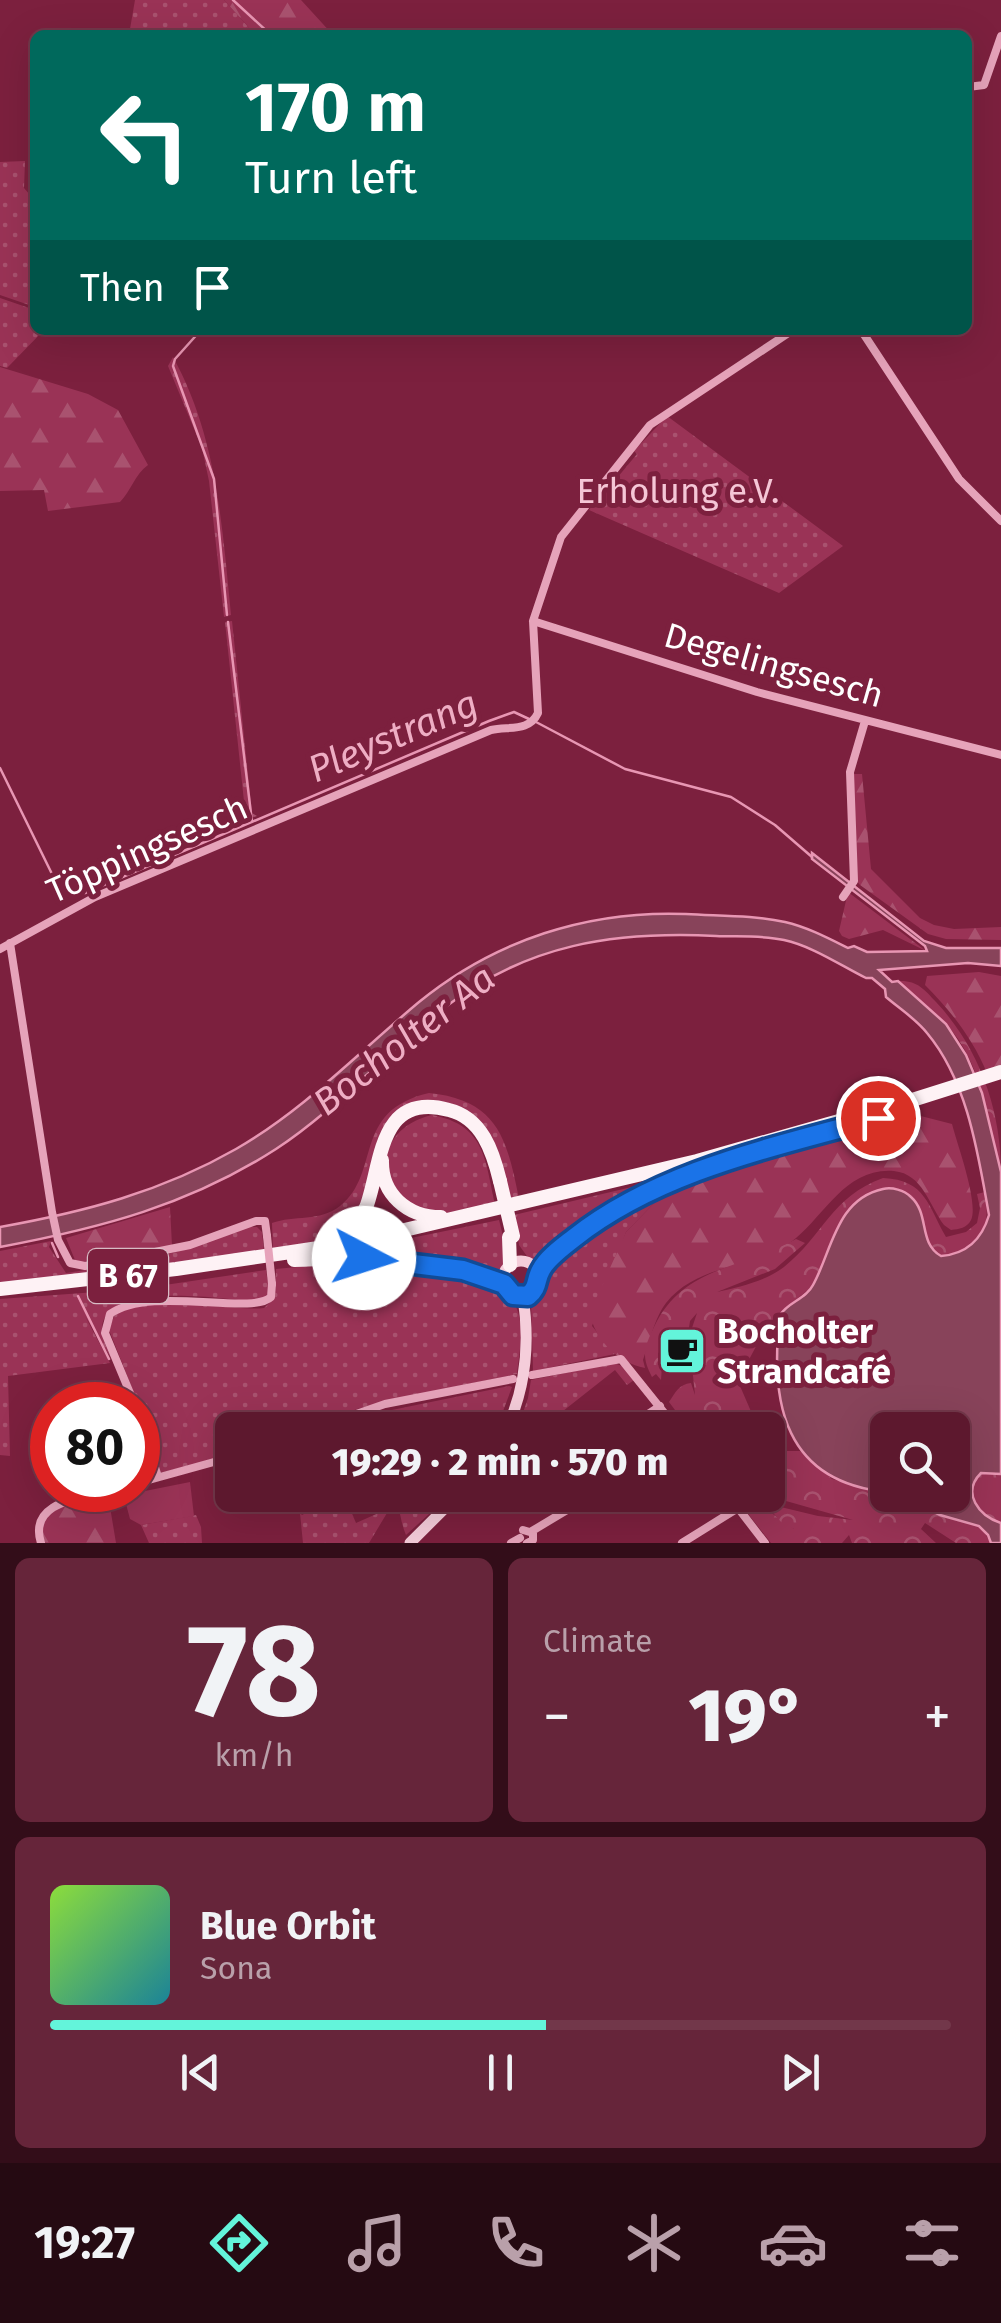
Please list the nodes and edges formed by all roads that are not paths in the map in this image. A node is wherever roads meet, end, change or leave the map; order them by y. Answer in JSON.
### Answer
{"nodes":[{"id":1,"x":1001,"y":36,"type":"edge"},
{"id":2,"x":972,"y":87,"type":"edge"},
{"id":3,"x":785,"y":335,"type":"edge"},
{"id":4,"x":864,"y":335,"type":"edge"},
{"id":5,"x":1001,"y":522,"type":"edge"},
{"id":6,"x":533,"y":621,"type":"junction"},
{"id":7,"x":865,"y":721,"type":"junction"},
{"id":8,"x":1001,"y":756,"type":"edge"},
{"id":9,"x":848,"y":890,"type":"dead end"},
{"id":10,"x":10,"y":944,"type":"junction"},
{"id":11,"x":0,"y":949,"type":"edge"},
{"id":12,"x":1001,"y":1075,"type":"edge"},
{"id":13,"x":907,"y":1106,"type":"junction"},
{"id":14,"x":770,"y":1148,"type":"junction"},
{"id":15,"x":498,"y":1182,"type":"junction"},
{"id":16,"x":495,"y":1210,"type":"junction"},
{"id":17,"x":255,"y":1259,"type":"junction"},
{"id":18,"x":278,"y":1260,"type":"junction"},
{"id":19,"x":517,"y":1263,"type":"junction"},
{"id":20,"x":538,"y":1275,"type":"junction"},
{"id":21,"x":504,"y":1284,"type":"junction"},
{"id":22,"x":0,"y":1292,"type":"edge"},
{"id":23,"x":522,"y":1297,"type":"junction"},
{"id":24,"x":532,"y":1376,"type":"dead end"},
{"id":25,"x":513,"y":1379,"type":"dead end"},
{"id":26,"x":125,"y":1382,"type":"edge"},
{"id":27,"x":660,"y":1406,"type":"junction"},
{"id":28,"x":362,"y":1412,"type":"edge"},
{"id":29,"x":513,"y":1412,"type":"edge"},
{"id":30,"x":651,"y":1412,"type":"edge"},
{"id":31,"x":664,"y":1412,"type":"edge"},
{"id":32,"x":215,"y":1462,"type":"edge"},
{"id":33,"x":160,"y":1476,"type":"edge"},
{"id":34,"x":48,"y":1512,"type":"edge"},
{"id":35,"x":441,"y":1512,"type":"edge"},
{"id":36,"x":564,"y":1512,"type":"edge"},
{"id":37,"x":732,"y":1512,"type":"edge"},
{"id":38,"x":741,"y":1512,"type":"edge"},
{"id":39,"x":521,"y":1542,"type":"edge"},
{"id":40,"x":42,"y":1543,"type":"edge"},
{"id":41,"x":410,"y":1543,"type":"edge"},
{"id":42,"x":682,"y":1543,"type":"edge"},
{"id":43,"x":764,"y":1543,"type":"edge"}],
"edges":[{"from":1,"to":2,"type":"street"},
{"from":3,"to":6,"type":"street","name":"Töppingsesch"},
{"from":4,"to":5,"type":"street"},
{"from":6,"to":7,"type":"street","name":"Degelingsesch"},
{"from":6,"to":10,"type":"street","name":"Töppingsesch"},
{"from":7,"to":8,"type":"street","name":"Degelingsesch"},
{"from":7,"to":9,"type":"street"},
{"from":10,"to":11,"type":"street","name":"Töppingsesch"},
{"from":10,"to":26,"type":"street","bridge":true},
{"from":12,"to":13,"type":"highway","number":"B 67"},
{"from":13,"to":14,"type":"highway","number":"B 67"},
{"from":13,"to":16,"type":"highway","number":"B 67"},
{"from":14,"to":18,"type":"highway","number":"B 67"},
{"from":14,"to":20,"type":"highway","number":"B 67"},
{"from":15,"to":16,"type":"highway","number":"B 67"},
{"from":15,"to":17,"type":"highway","number":"B 67"},
{"from":15,"to":19,"type":"highway","number":"B 67","bridge":true},
{"from":16,"to":17,"type":"highway","number":"B 67"},
{"from":17,"to":22,"type":"highway","number":"B 67"},
{"from":18,"to":21,"type":"highway","number":"B 67"},
{"from":18,"to":22,"type":"highway","number":"B 67"},
{"from":19,"to":20,"type":"main road"},
{"from":19,"to":21,"type":"main road"},
{"from":20,"to":23,"type":"main road"},
{"from":21,"to":23,"type":"main road"},
{"from":23,"to":29,"type":"main road"},
{"from":24,"to":27,"type":"street"},
{"from":25,"to":28,"type":"street"},
{"from":27,"to":30,"type":"street"},
{"from":27,"to":31,"type":"street"},
{"from":32,"to":33,"type":"street"},
{"from":34,"to":40,"type":"street"},
{"from":35,"to":41,"type":"main road"},
{"from":36,"to":39,"type":"street"},
{"from":37,"to":42,"type":"street"},
{"from":38,"to":43,"type":"street"}]}
